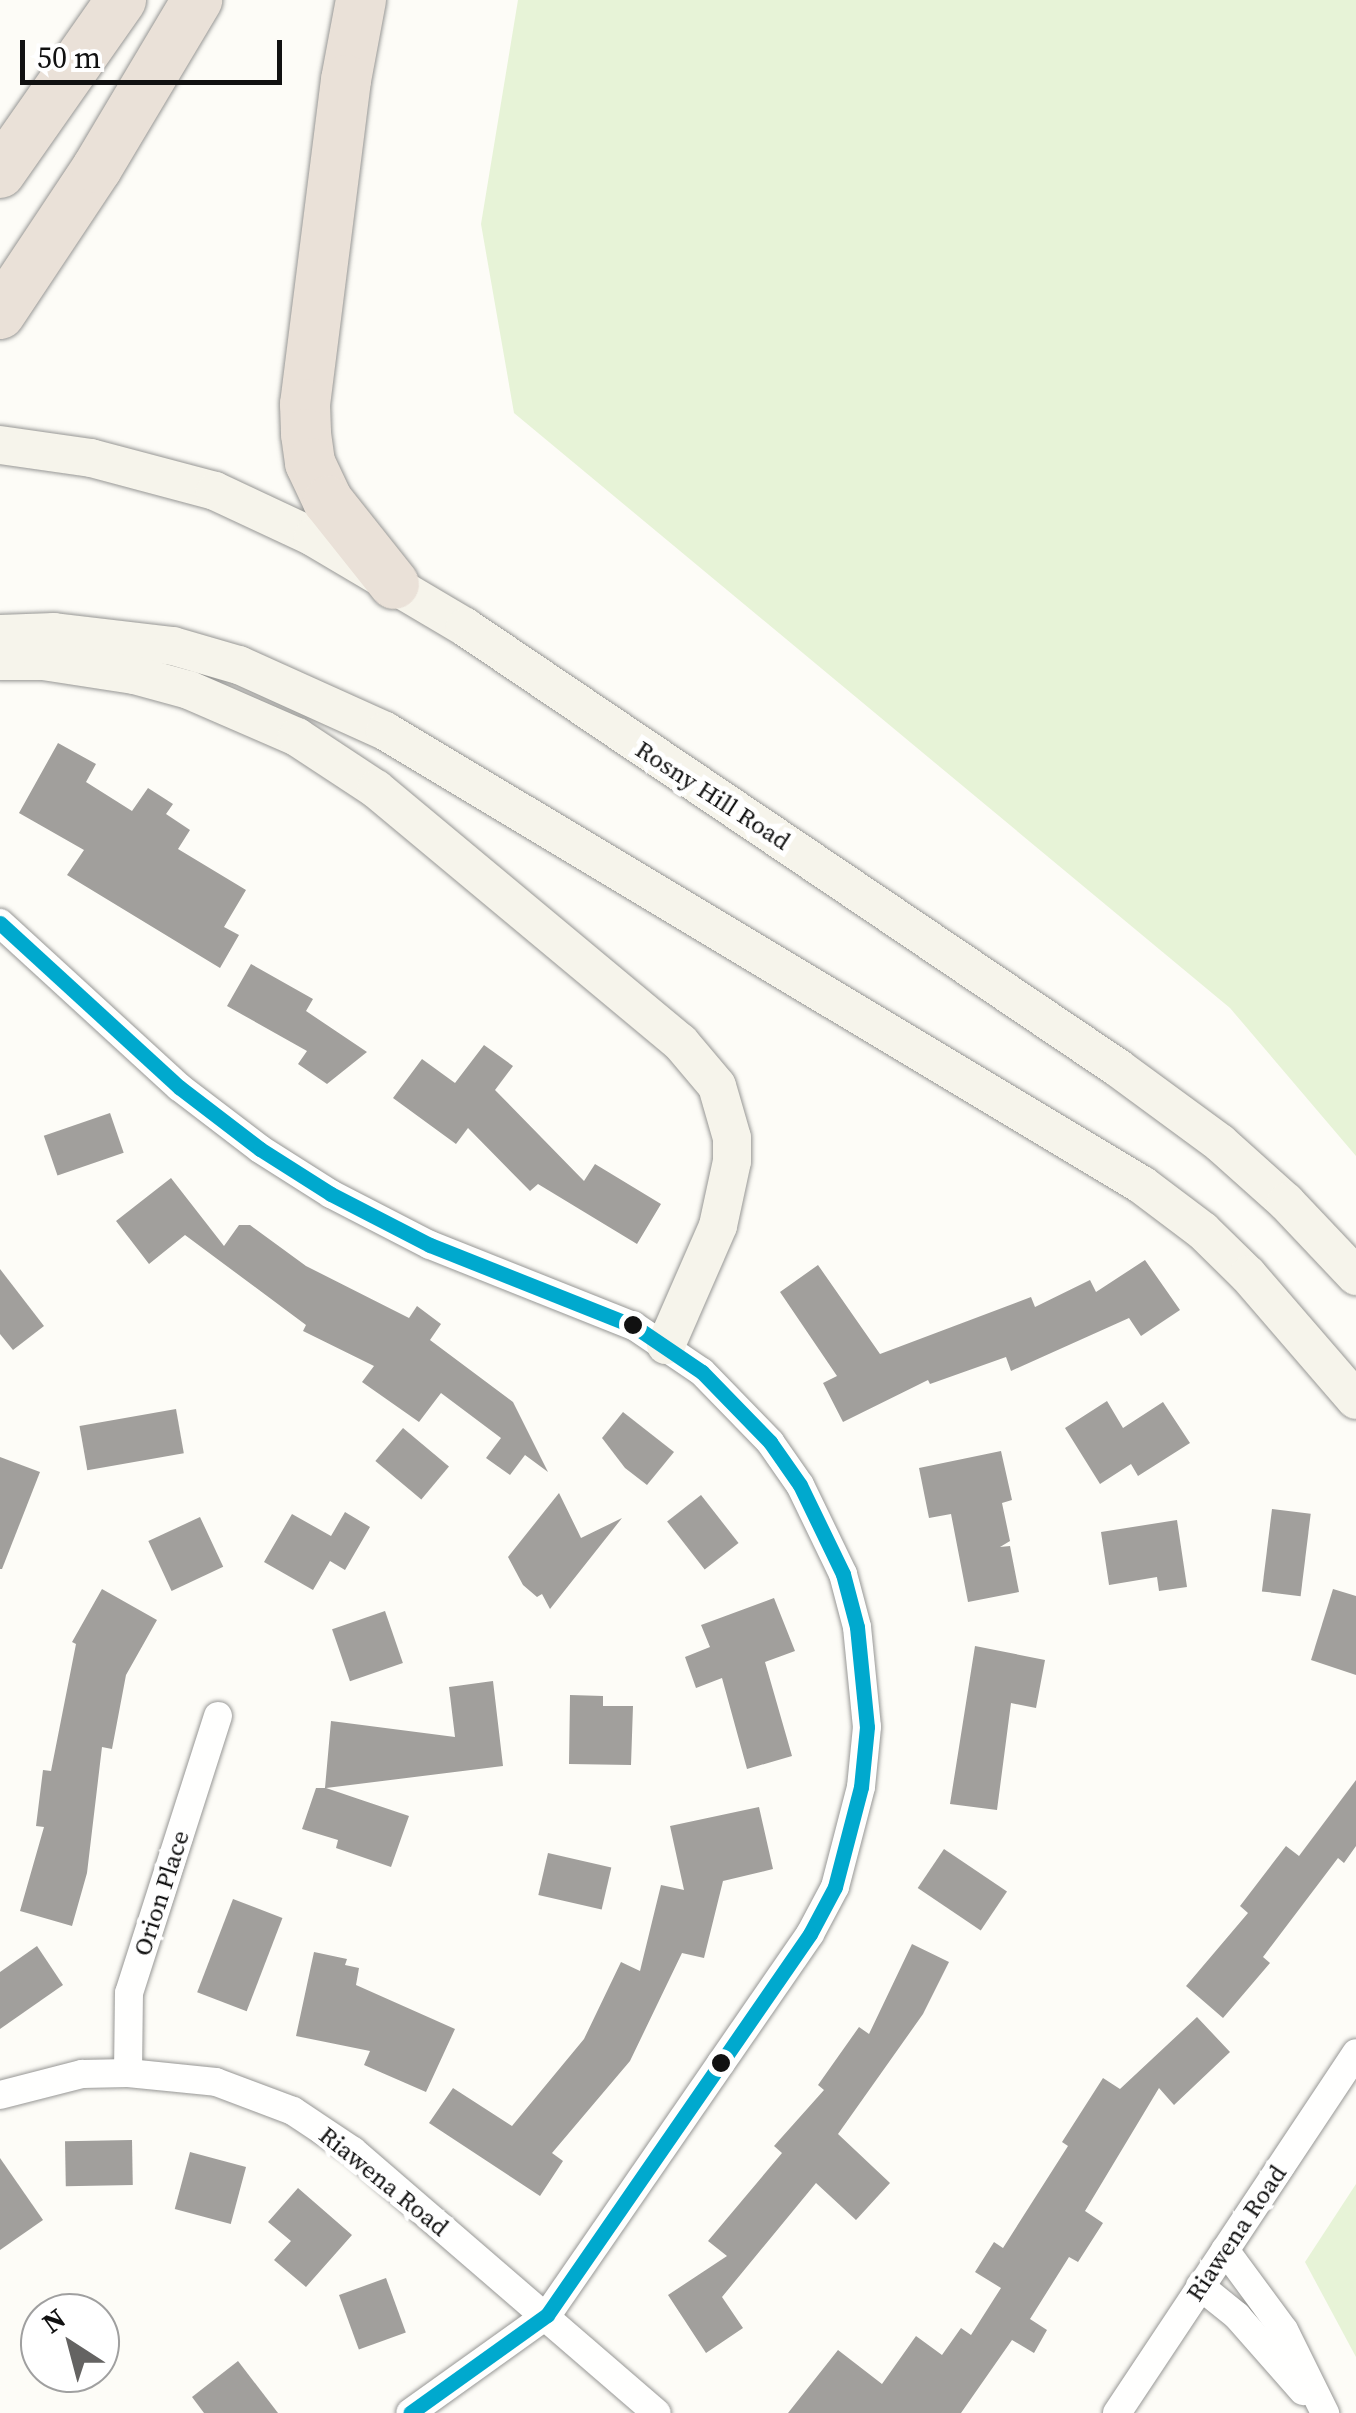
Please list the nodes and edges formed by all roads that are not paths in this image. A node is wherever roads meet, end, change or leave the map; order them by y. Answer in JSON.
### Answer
{"nodes":[{"id":1,"x":121,"y":0,"type":"edge"},
{"id":2,"x":197,"y":0,"type":"edge"},
{"id":3,"x":361,"y":0,"type":"edge"},
{"id":4,"x":0,"y":173,"type":"edge"},
{"id":5,"x":0,"y":314,"type":"edge"},
{"id":6,"x":0,"y":444,"type":"edge"},
{"id":7,"x":394,"y":584,"type":"junction"},
{"id":8,"x":0,"y":634,"type":"edge"},
{"id":9,"x":0,"y":661,"type":"edge"},
{"id":10,"x":0,"y":923,"type":"edge"},
{"id":11,"x":1356,"y":1276,"type":"edge"},
{"id":12,"x":666,"y":1345,"type":"junction"},
{"id":13,"x":1356,"y":1400,"type":"edge"},
{"id":14,"x":218,"y":1716,"type":"dead end"},
{"id":15,"x":1356,"y":2053,"type":"edge"},
{"id":16,"x":128,"y":2073,"type":"junction"},
{"id":17,"x":0,"y":2095,"type":"edge"},
{"id":18,"x":1225,"y":2250,"type":"junction"},
{"id":19,"x":1200,"y":2286,"type":"junction"},
{"id":20,"x":546,"y":2316,"type":"junction"},
{"id":21,"x":410,"y":2413,"type":"edge"},
{"id":22,"x":656,"y":2413,"type":"edge"},
{"id":23,"x":1117,"y":2413,"type":"edge"},
{"id":24,"x":1322,"y":2413,"type":"edge"}],
"edges":[{"from":1,"to":4,"type":"highway"},
{"from":2,"to":5,"type":"highway"},
{"from":3,"to":7,"type":"highway"},
{"from":6,"to":7,"type":"main road","name":"Rosny Hill Road"},
{"from":7,"to":11,"type":"main road","name":"Rosny Hill Road"},
{"from":8,"to":13,"type":"main road"},
{"from":9,"to":12,"type":"main road"},
{"from":10,"to":12,"type":"street"},
{"from":12,"to":20,"type":"street"},
{"from":14,"to":16,"type":"street","name":"Orion Place"},
{"from":15,"to":18,"type":"street","name":"Riawena Road"},
{"from":16,"to":17,"type":"street","name":"Riawena Road"},
{"from":16,"to":20,"type":"street","name":"Riawena Road"},
{"from":18,"to":19,"type":"street","name":"Riawena Road"},
{"from":18,"to":24,"type":"street"},
{"from":19,"to":23,"type":"street","name":"Riawena Road"},
{"from":19,"to":24,"type":"street"},
{"from":20,"to":21,"type":"street"},
{"from":20,"to":22,"type":"street","name":"Riawena Road"}]}
